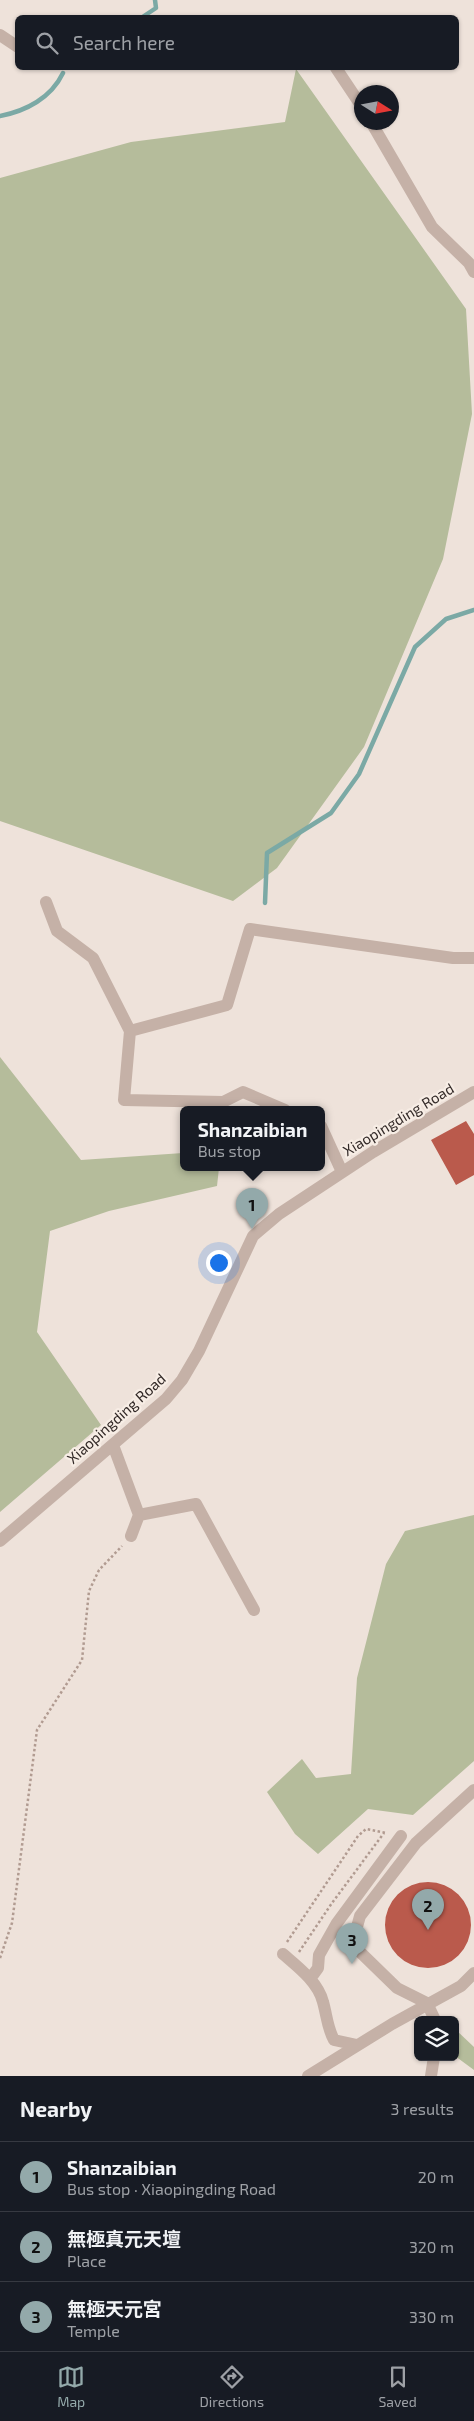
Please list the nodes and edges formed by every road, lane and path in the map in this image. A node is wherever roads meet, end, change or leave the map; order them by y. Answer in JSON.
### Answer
{"nodes":[{"id":1,"x":0,"y":35,"type":"edge"},
{"id":2,"x":15,"y":45,"type":"edge"},
{"id":3,"x":337,"y":70,"type":"edge"},
{"id":4,"x":354,"y":95,"type":"edge"},
{"id":5,"x":376,"y":130,"type":"edge"},
{"id":6,"x":474,"y":272,"type":"edge"},
{"id":7,"x":46,"y":902,"type":"dead end"},
{"id":8,"x":474,"y":958,"type":"edge"},
{"id":9,"x":130,"y":1031,"type":"junction"},
{"id":10,"x":474,"y":1092,"type":"edge"},
{"id":11,"x":276,"y":1106,"type":"edge"},
{"id":12,"x":325,"y":1135,"type":"edge"},
{"id":13,"x":342,"y":1172,"type":"junction"},
{"id":14,"x":113,"y":1445,"type":"junction"},
{"id":15,"x":139,"y":1515,"type":"junction"},
{"id":16,"x":131,"y":1536,"type":"joint"},
{"id":17,"x":0,"y":1541,"type":"edge"},
{"id":18,"x":254,"y":1610,"type":"dead end"},
{"id":19,"x":474,"y":1790,"type":"edge"},
{"id":20,"x":366,"y":1830,"type":"dead end"},
{"id":21,"x":384,"y":1833,"type":"dead end"},
{"id":22,"x":401,"y":1836,"type":"dead end"},
{"id":23,"x":0,"y":1958,"type":"edge"},
{"id":24,"x":288,"y":1958,"type":"junction"},
{"id":25,"x":474,"y":1973,"type":"edge"},
{"id":26,"x":310,"y":1979,"type":"junction"},
{"id":27,"x":427,"y":2003,"type":"junction"},
{"id":28,"x":433,"y":2016,"type":"edge"},
{"id":29,"x":357,"y":2045,"type":"junction"},
{"id":30,"x":433,"y":2061,"type":"edge"},
{"id":31,"x":308,"y":2076,"type":"edge"},
{"id":32,"x":431,"y":2076,"type":"edge"}],
"edges":[{"from":1,"to":2,"type":"street"},
{"from":3,"to":4,"type":"street"},
{"from":5,"to":6,"type":"street"},
{"from":7,"to":9,"type":"street"},
{"from":8,"to":9,"type":"street"},
{"from":9,"to":11,"type":"street"},
{"from":10,"to":13,"type":"street","name":"Xiaopingding Road"},
{"from":12,"to":13,"type":"street"},
{"from":13,"to":14,"type":"street","name":"Xiaopingding Road"},
{"from":14,"to":15,"type":"street"},
{"from":14,"to":17,"type":"street","name":"Xiaopingding Road"},
{"from":15,"to":16,"type":"street"},
{"from":15,"to":18,"type":"street"},
{"from":16,"to":23,"type":"path"},
{"from":19,"to":27,"type":"street"},
{"from":20,"to":24,"type":"path"},
{"from":21,"to":24,"type":"path"},
{"from":22,"to":26,"type":"street"},
{"from":24,"to":26,"type":"street"},
{"from":25,"to":27,"type":"street"},
{"from":26,"to":29,"type":"street"},
{"from":27,"to":28,"type":"street"},
{"from":27,"to":29,"type":"street"},
{"from":29,"to":31,"type":"street"},
{"from":30,"to":32,"type":"street"}]}
